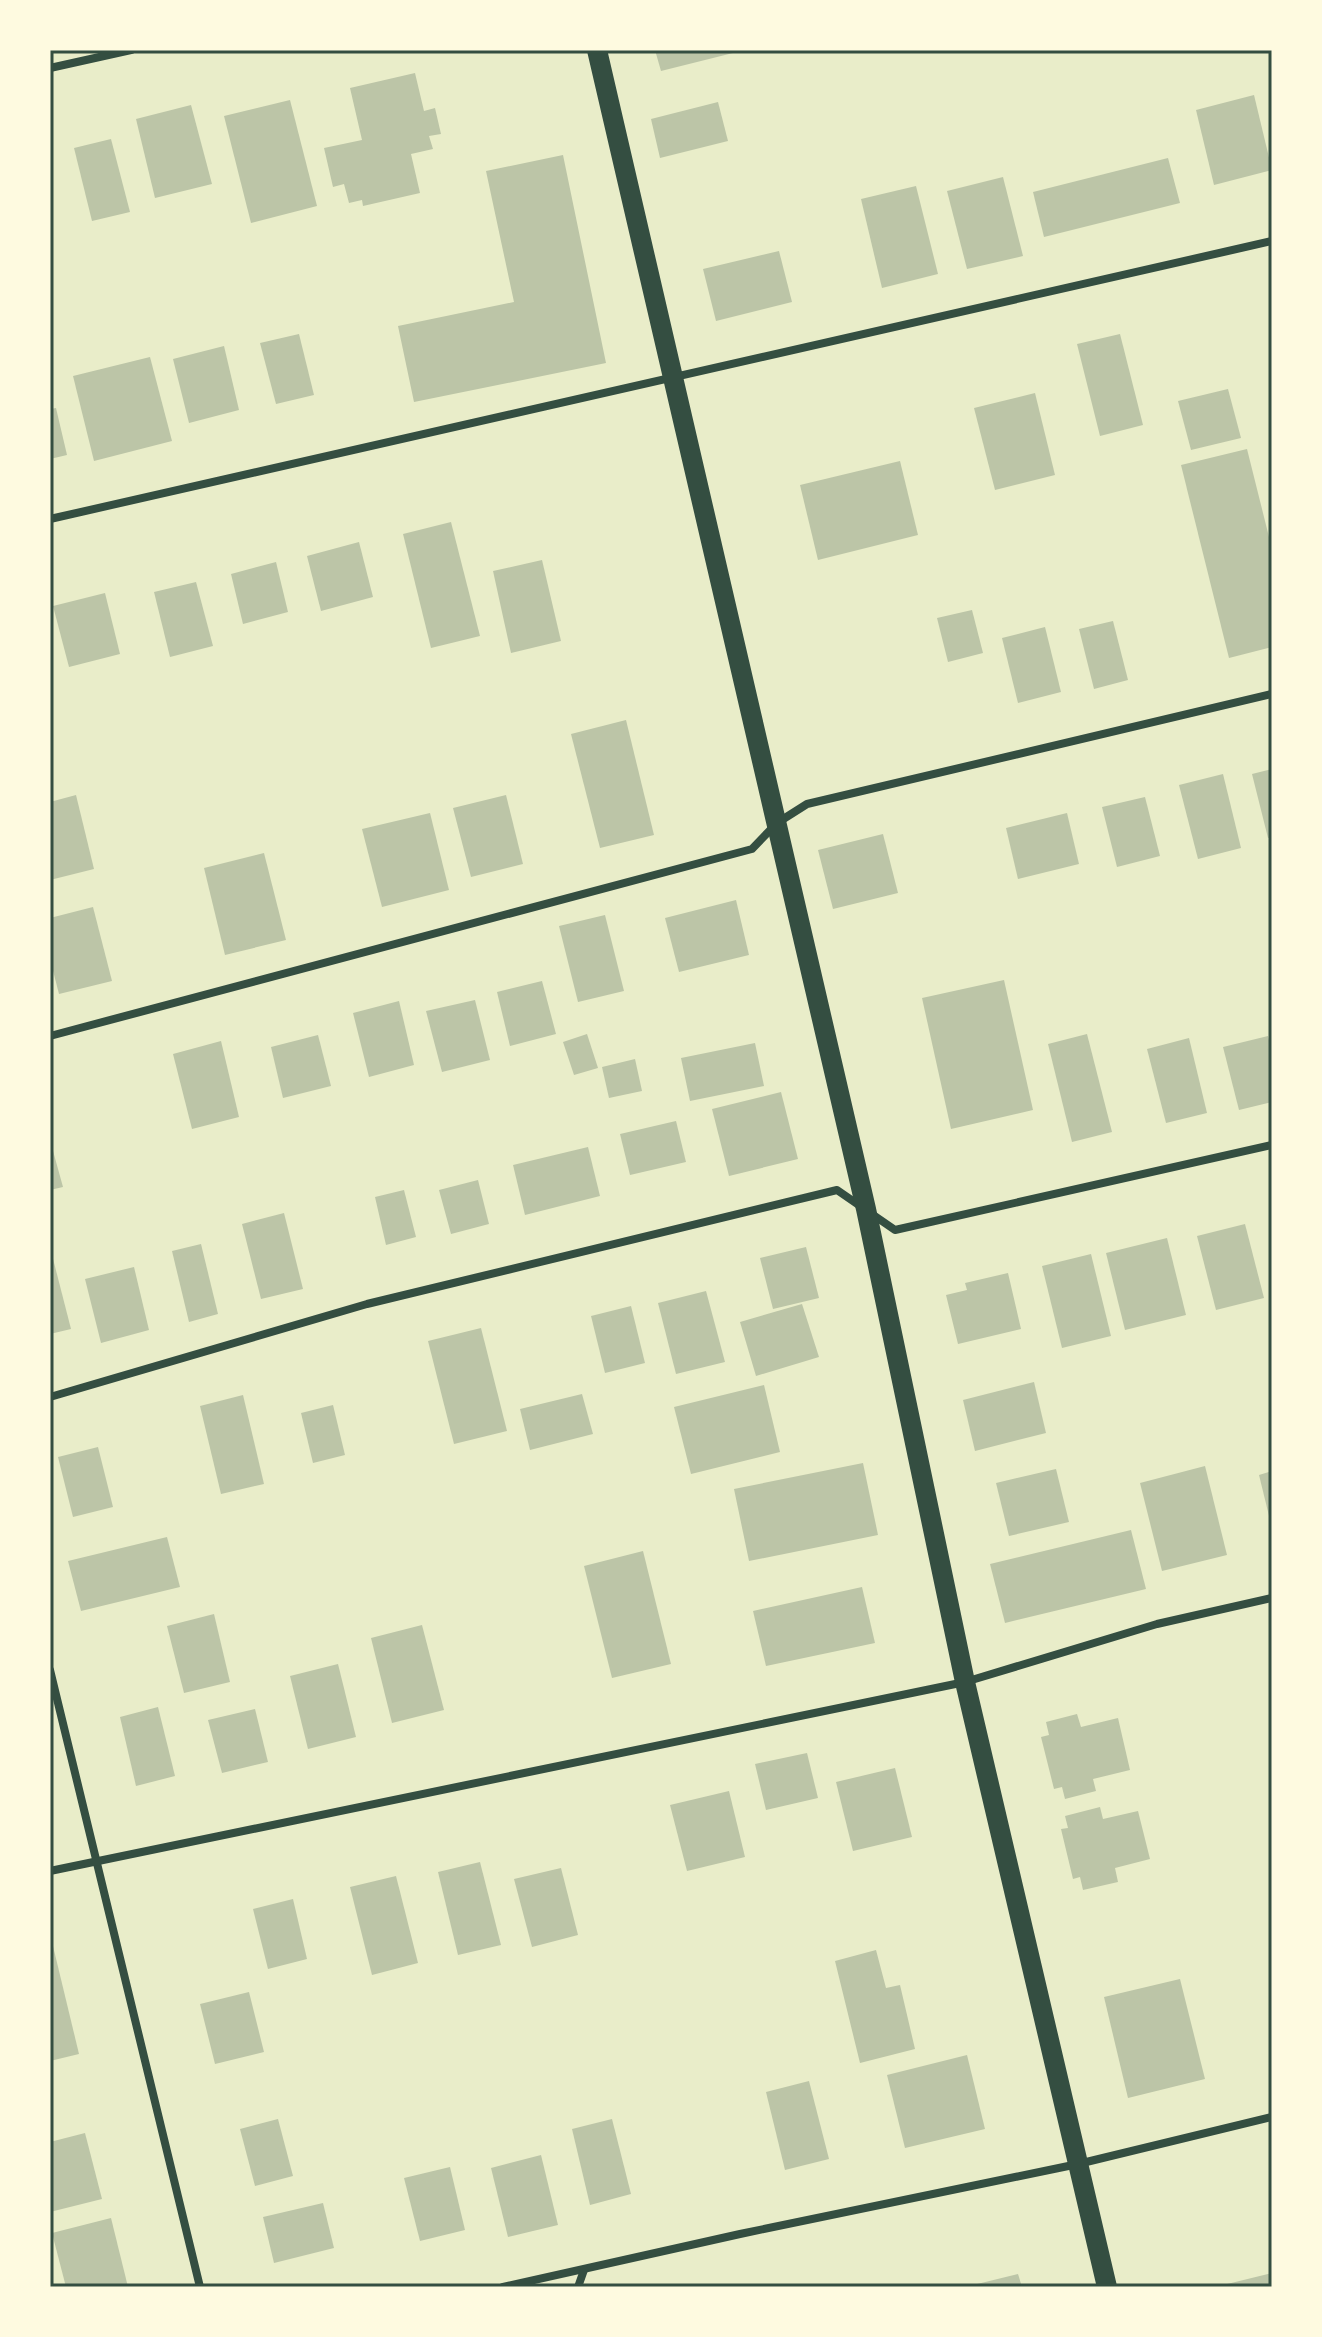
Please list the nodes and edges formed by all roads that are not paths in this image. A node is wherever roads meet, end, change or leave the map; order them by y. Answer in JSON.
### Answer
{"nodes":[{"id":1,"x":131,"y":50,"type":"edge"},
{"id":2,"x":597,"y":50,"type":"edge"},
{"id":3,"x":50,"y":68,"type":"edge"},
{"id":4,"x":1272,"y":241,"type":"edge"},
{"id":5,"x":672,"y":379,"type":"junction"},
{"id":6,"x":50,"y":519,"type":"edge"},
{"id":7,"x":1272,"y":694,"type":"edge"},
{"id":8,"x":777,"y":823,"type":"junction"},
{"id":9,"x":50,"y":1036,"type":"edge"},
{"id":10,"x":1272,"y":1145,"type":"edge"},
{"id":11,"x":866,"y":1209,"type":"junction"},
{"id":12,"x":50,"y":1397,"type":"edge"},
{"id":13,"x":1272,"y":1598,"type":"edge"},
{"id":14,"x":50,"y":1670,"type":"edge"},
{"id":15,"x":965,"y":1682,"type":"junction"},
{"id":16,"x":95,"y":1860,"type":"junction"},
{"id":17,"x":50,"y":1871,"type":"edge"},
{"id":18,"x":1272,"y":2117,"type":"edge"},
{"id":19,"x":1078,"y":2164,"type":"junction"},
{"id":20,"x":584,"y":2270,"type":"junction"},
{"id":21,"x":200,"y":2287,"type":"edge"},
{"id":22,"x":503,"y":2287,"type":"edge"},
{"id":23,"x":578,"y":2287,"type":"edge"},
{"id":24,"x":1107,"y":2287,"type":"edge"}],
"edges":[{"from":1,"to":3,"type":"street"},
{"from":2,"to":5,"type":"main road"},
{"from":4,"to":5,"type":"street"},
{"from":5,"to":6,"type":"street"},
{"from":5,"to":8,"type":"main road"},
{"from":7,"to":8,"type":"street"},
{"from":8,"to":9,"type":"street"},
{"from":8,"to":11,"type":"main road"},
{"from":10,"to":11,"type":"street"},
{"from":11,"to":12,"type":"street"},
{"from":11,"to":15,"type":"main road"},
{"from":13,"to":15,"type":"street"},
{"from":14,"to":16,"type":"street"},
{"from":15,"to":16,"type":"street"},
{"from":15,"to":19,"type":"main road"},
{"from":16,"to":17,"type":"street"},
{"from":16,"to":21,"type":"street"},
{"from":18,"to":19,"type":"street"},
{"from":19,"to":20,"type":"street"},
{"from":19,"to":24,"type":"main road"},
{"from":20,"to":22,"type":"street"},
{"from":20,"to":23,"type":"street"}]}
